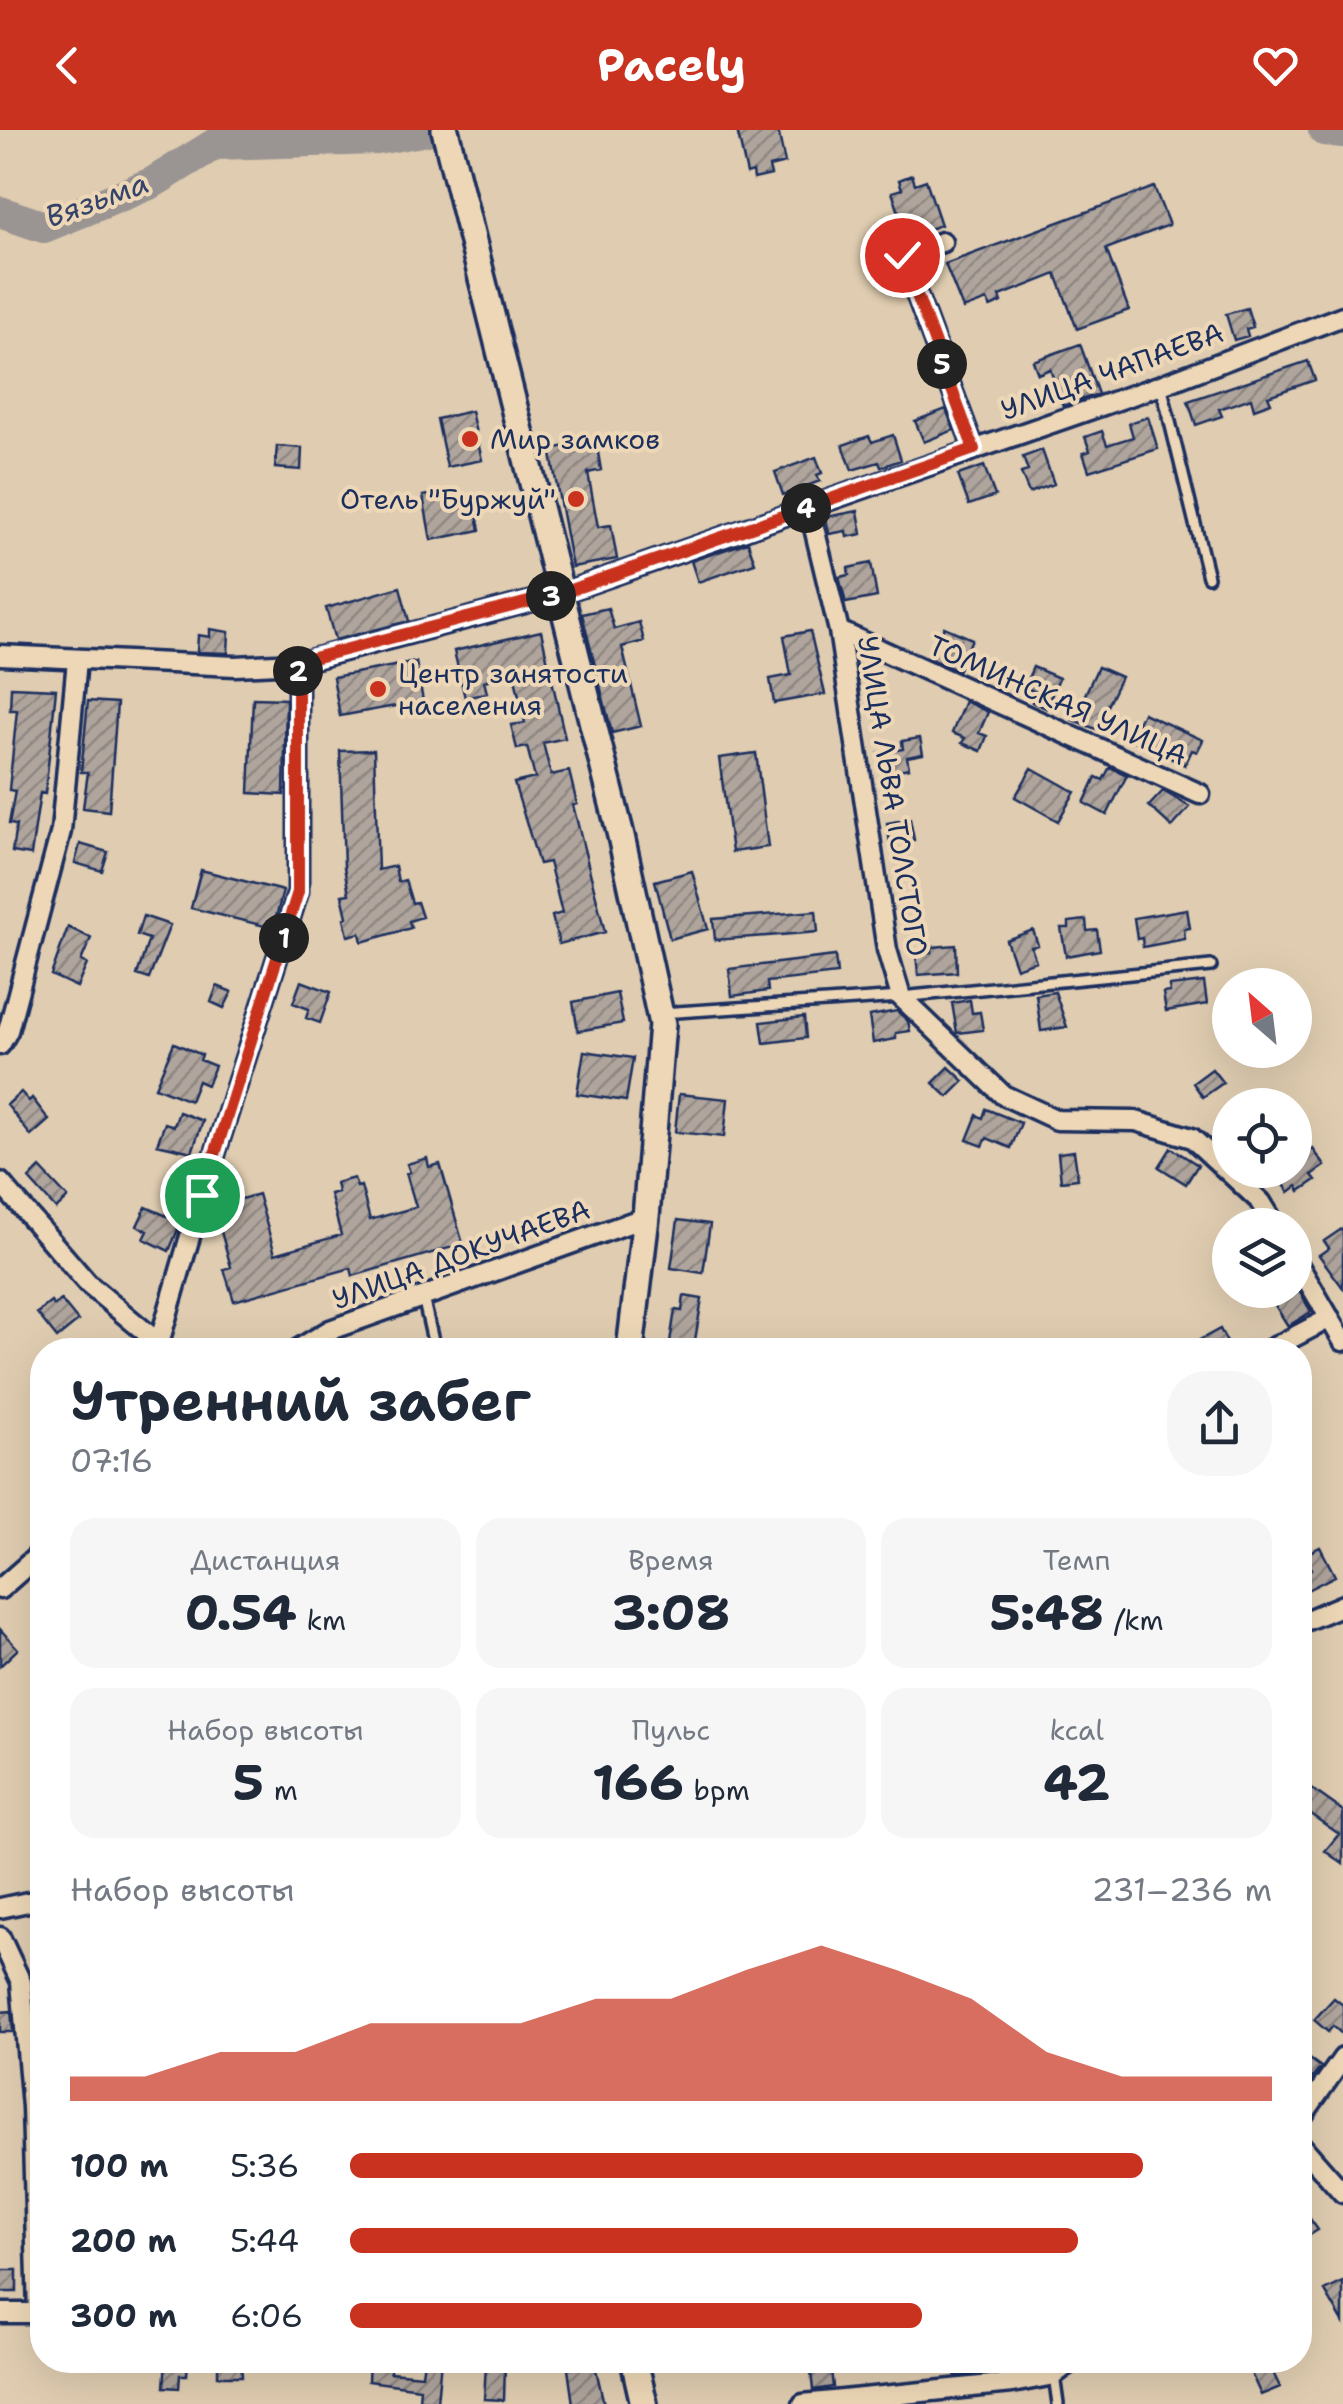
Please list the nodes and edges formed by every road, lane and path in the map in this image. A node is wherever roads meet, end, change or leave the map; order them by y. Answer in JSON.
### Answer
{"nodes":[{"id":1,"x":446,"y":130,"type":"edge"},
{"id":2,"x":942,"y":242,"type":"dead end"},
{"id":3,"x":1343,"y":316,"type":"edge"},
{"id":4,"x":1162,"y":385,"type":"junction"},
{"id":5,"x":974,"y":449,"type":"junction"},
{"id":6,"x":809,"y":507,"type":"junction"},
{"id":7,"x":1208,"y":577,"type":"dead end"},
{"id":8,"x":559,"y":594,"type":"junction"},
{"id":9,"x":839,"y":632,"type":"junction"},
{"id":10,"x":0,"y":655,"type":"edge"},
{"id":11,"x":77,"y":660,"type":"junction"},
{"id":12,"x":298,"y":662,"type":"junction"},
{"id":13,"x":1200,"y":794,"type":"dead end"},
{"id":14,"x":1211,"y":966,"type":"dead end"},
{"id":15,"x":901,"y":997,"type":"junction"},
{"id":16,"x":660,"y":1014,"type":"junction"},
{"id":17,"x":0,"y":1045,"type":"edge"},
{"id":18,"x":0,"y":1182,"type":"edge"},
{"id":19,"x":1265,"y":1208,"type":"edge"},
{"id":20,"x":646,"y":1217,"type":"junction"},
{"id":21,"x":1312,"y":1288,"type":"edge"},
{"id":22,"x":424,"y":1297,"type":"junction"},
{"id":23,"x":1330,"y":1318,"type":"junction"},
{"id":24,"x":154,"y":1338,"type":"edge"},
{"id":25,"x":166,"y":1338,"type":"edge"},
{"id":26,"x":317,"y":1338,"type":"edge"},
{"id":27,"x":433,"y":1338,"type":"edge"},
{"id":28,"x":631,"y":1338,"type":"edge"},
{"id":29,"x":1292,"y":1338,"type":"edge"},
{"id":30,"x":1343,"y":1341,"type":"edge"},
{"id":31,"x":30,"y":1563,"type":"edge"},
{"id":32,"x":0,"y":1590,"type":"edge"},
{"id":33,"x":1343,"y":1605,"type":"edge"},
{"id":34,"x":1312,"y":1618,"type":"edge"},
{"id":35,"x":30,"y":1902,"type":"edge"},
{"id":36,"x":0,"y":1908,"type":"edge"},
{"id":37,"x":0,"y":1936,"type":"edge"},
{"id":38,"x":1343,"y":2058,"type":"edge"},
{"id":39,"x":30,"y":2085,"type":"edge"},
{"id":40,"x":1312,"y":2101,"type":"edge"},
{"id":41,"x":1312,"y":2157,"type":"edge"},
{"id":42,"x":1343,"y":2192,"type":"edge"},
{"id":43,"x":0,"y":2313,"type":"edge"},
{"id":44,"x":30,"y":2313,"type":"edge"},
{"id":45,"x":637,"y":2373,"type":"edge"},
{"id":46,"x":1008,"y":2373,"type":"edge"},
{"id":47,"x":1057,"y":2373,"type":"edge"},
{"id":48,"x":1054,"y":2375,"type":"junction"},
{"id":49,"x":1012,"y":2382,"type":"junction"},
{"id":50,"x":644,"y":2404,"type":"edge"},
{"id":51,"x":803,"y":2404,"type":"edge"},
{"id":52,"x":1058,"y":2404,"type":"edge"}],
"edges":[{"from":1,"to":8,"type":"main road"},
{"from":2,"to":5,"type":"street"},
{"from":3,"to":4,"type":"street","name":"УЛИЦА ЧАПАЕВА"},
{"from":4,"to":5,"type":"street","name":"УЛИЦА ЧАПАЕВА"},
{"from":4,"to":7,"type":"lane"},
{"from":5,"to":6,"type":"street","name":"УЛИЦА ЧАПАЕВА"},
{"from":6,"to":8,"type":"street","name":"УЛИЦА ЧАПАЕВА"},
{"from":6,"to":9,"type":"street","name":"УЛИЦА ЛЬВА ТОЛСТОГО"},
{"from":8,"to":12,"type":"street","name":"УЛИЦА ЧАПАЕВА"},
{"from":8,"to":16,"type":"main road"},
{"from":9,"to":13,"type":"street","name":"ТОМИНСКАЯ УЛИЦА"},
{"from":9,"to":15,"type":"street","name":"УЛИЦА ЛЬВА ТОЛСТОГО"},
{"from":10,"to":11,"type":"street","name":"УЛИЦА ЧАПАЕВА"},
{"from":11,"to":12,"type":"street","name":"УЛИЦА ЧАПАЕВА"},
{"from":11,"to":17,"type":"street"},
{"from":12,"to":25,"type":"street"},
{"from":14,"to":15,"type":"lane"},
{"from":15,"to":16,"type":"lane"},
{"from":15,"to":19,"type":"street","name":"УЛИЦА ЛЬВА ТОЛСТОГО"},
{"from":16,"to":20,"type":"main road"},
{"from":18,"to":24,"type":"street"},
{"from":20,"to":22,"type":"street","name":"УЛИЦА ДОКУЧАЕВА"},
{"from":20,"to":28,"type":"main road"},
{"from":21,"to":23,"type":"street"},
{"from":22,"to":26,"type":"street","name":"УЛИЦА ДОКУЧАЕВА"},
{"from":22,"to":27,"type":"lane"},
{"from":23,"to":29,"type":"street"},
{"from":23,"to":30,"type":"street"},
{"from":31,"to":32,"type":"street"},
{"from":33,"to":34,"type":"street"},
{"from":35,"to":36,"type":"street"},
{"from":37,"to":39,"type":"street"},
{"from":38,"to":40,"type":"street"},
{"from":41,"to":42,"type":"street"},
{"from":43,"to":44,"type":"street"},
{"from":45,"to":50,"type":"main road"},
{"from":46,"to":49,"type":"street"},
{"from":47,"to":48,"type":"street"},
{"from":48,"to":49,"type":"street"},
{"from":48,"to":52,"type":"lane"},
{"from":49,"to":51,"type":"street"}]}
